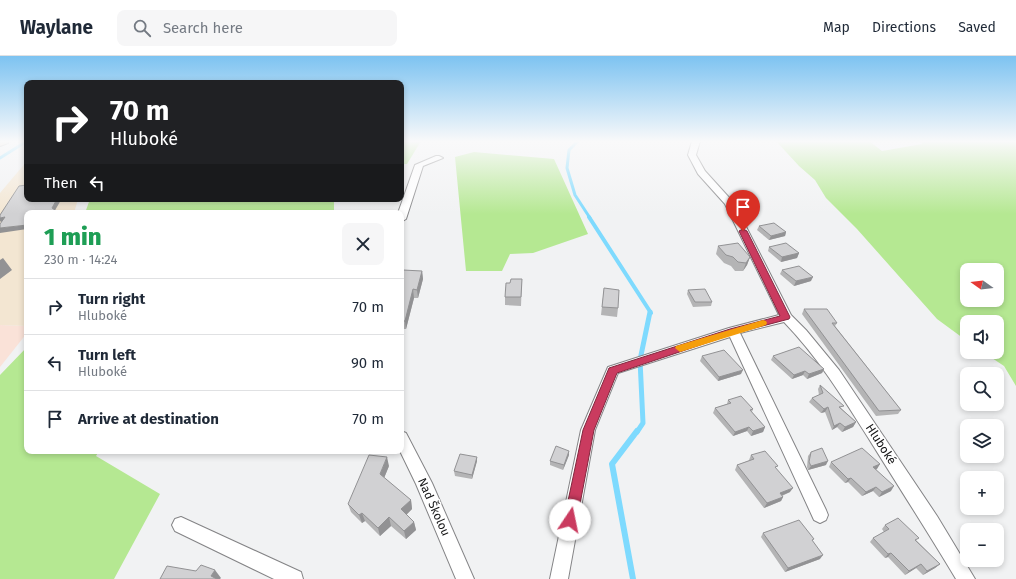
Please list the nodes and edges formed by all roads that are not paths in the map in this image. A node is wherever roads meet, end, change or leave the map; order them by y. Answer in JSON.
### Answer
{"nodes":[{"id":1,"x":419,"y":165,"type":"edge"},
{"id":2,"x":698,"y":165,"type":"edge"},
{"id":3,"x":404,"y":210,"type":"edge"},
{"id":4,"x":786,"y":317,"type":"junction"},
{"id":5,"x":733,"y":331,"type":"junction"},
{"id":6,"x":404,"y":442,"type":"edge"},
{"id":7,"x":820,"y":515,"type":"dead end"},
{"id":8,"x":181,"y":525,"type":"dead end"},
{"id":9,"x":294,"y":579,"type":"edge"},
{"id":10,"x":464,"y":579,"type":"edge"},
{"id":11,"x":558,"y":579,"type":"edge"},
{"id":12,"x":966,"y":579,"type":"edge"}],
"edges":[{"from":1,"to":3,"type":"street"},
{"from":2,"to":4,"type":"street","name":"Hluboké"},
{"from":4,"to":5,"type":"street"},
{"from":4,"to":12,"type":"street","name":"Hluboké"},
{"from":5,"to":7,"type":"street"},
{"from":5,"to":11,"type":"street"},
{"from":6,"to":10,"type":"street","name":"Nad Školou"},
{"from":8,"to":9,"type":"street"}]}
